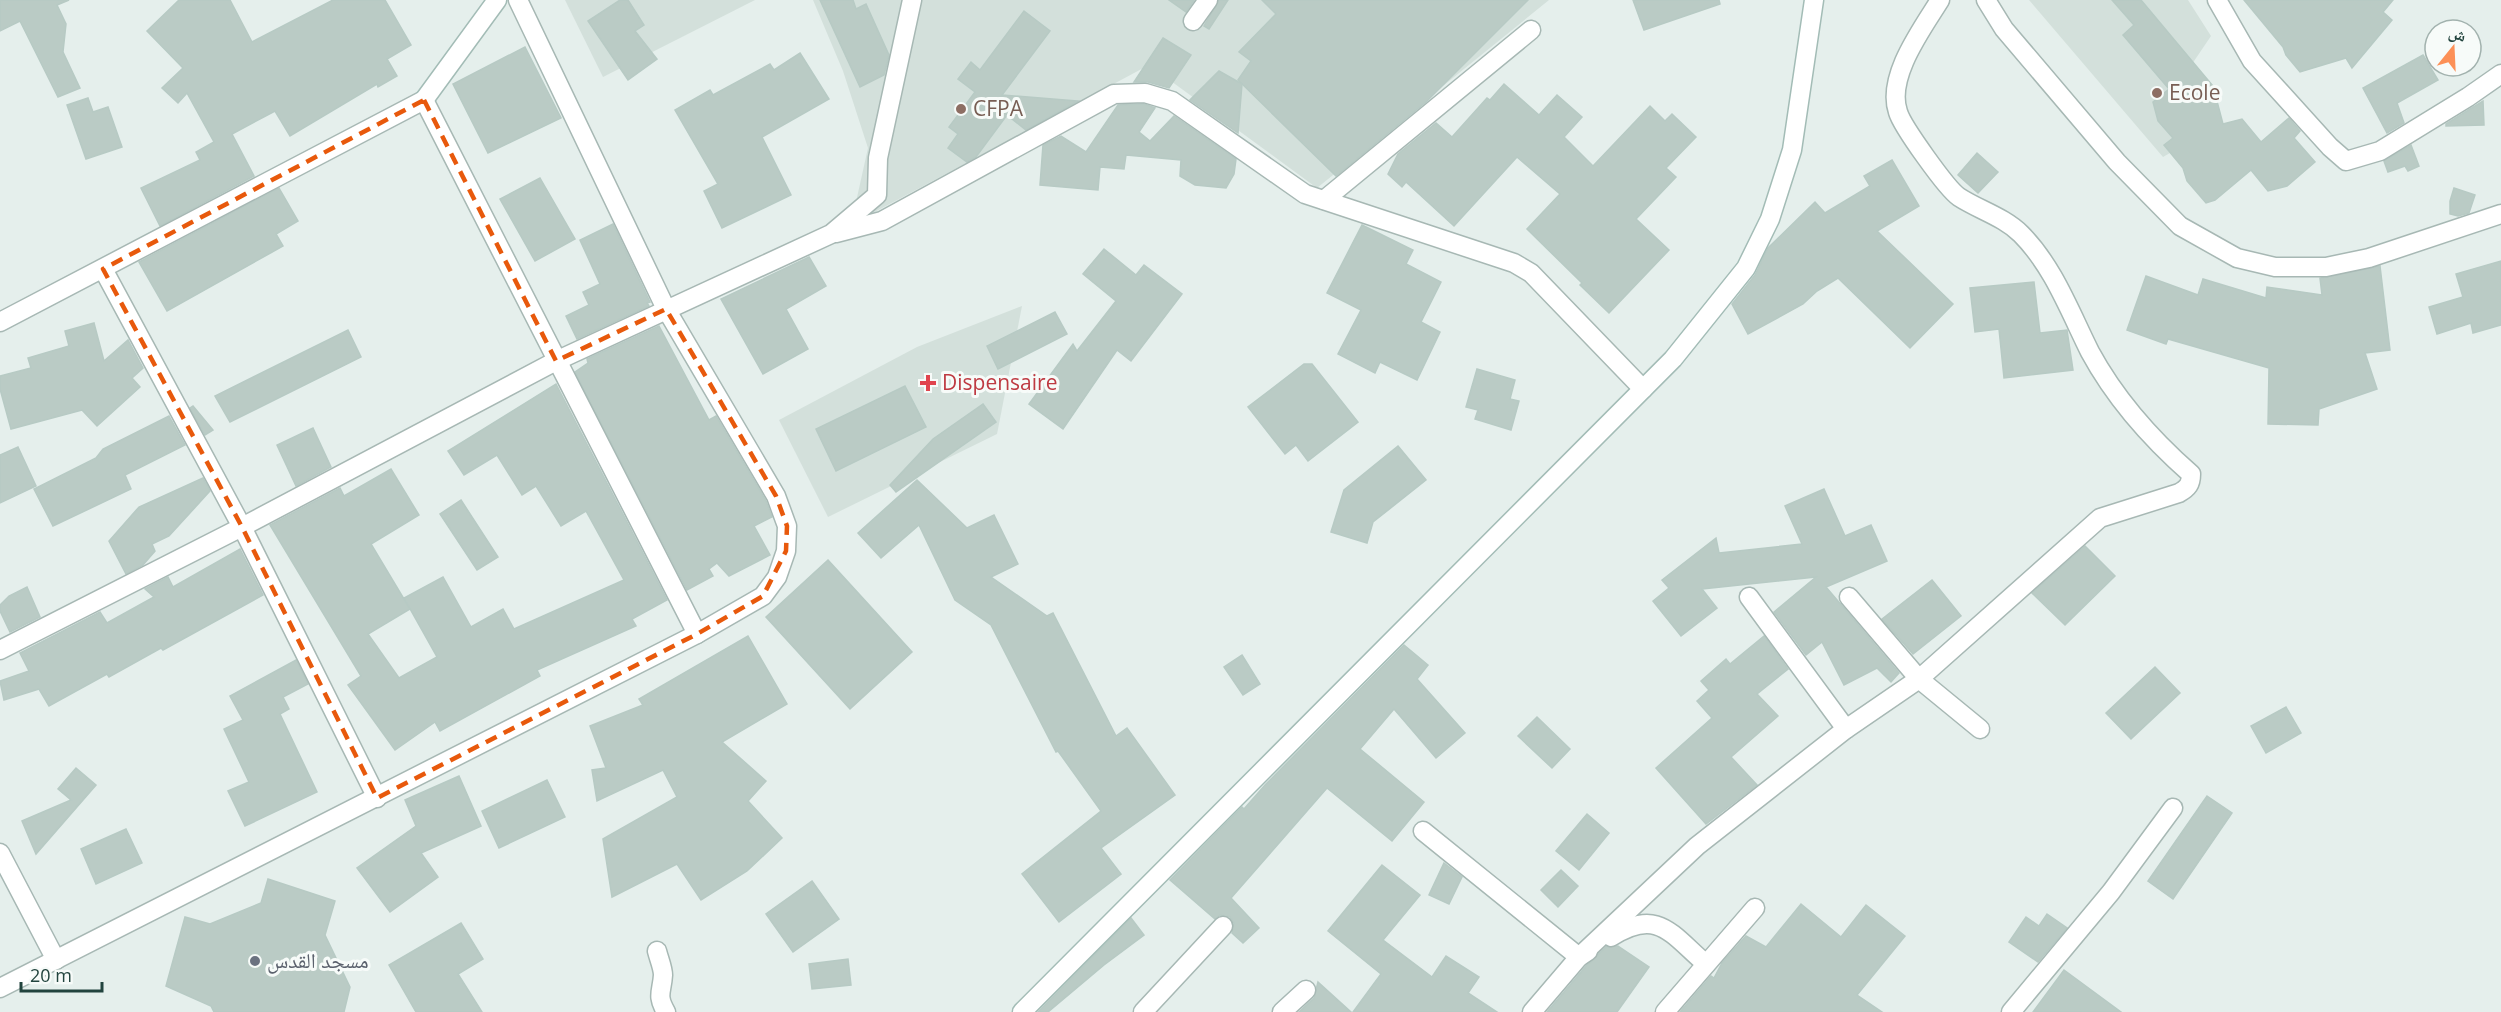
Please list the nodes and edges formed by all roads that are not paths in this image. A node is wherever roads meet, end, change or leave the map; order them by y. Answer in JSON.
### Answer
{"nodes":[{"id":1,"x":497,"y":0,"type":"edge"},
{"id":2,"x":518,"y":0,"type":"edge"},
{"id":3,"x":912,"y":0,"type":"edge"},
{"id":4,"x":1208,"y":0,"type":"edge"},
{"id":5,"x":1814,"y":0,"type":"edge"},
{"id":6,"x":1940,"y":0,"type":"edge"},
{"id":7,"x":1986,"y":0,"type":"edge"},
{"id":8,"x":2217,"y":0,"type":"edge"},
{"id":9,"x":1193,"y":21,"type":"dead end"},
{"id":10,"x":1531,"y":30,"type":"dead end"},
{"id":11,"x":2501,"y":74,"type":"edge"},
{"id":12,"x":424,"y":100,"type":"junction"},
{"id":13,"x":1324,"y":200,"type":"junction"},
{"id":14,"x":2501,"y":214,"type":"edge"},
{"id":15,"x":831,"y":234,"type":"junction"},
{"id":16,"x":103,"y":269,"type":"junction"},
{"id":17,"x":666,"y":309,"type":"junction"},
{"id":18,"x":0,"y":322,"type":"edge"},
{"id":19,"x":556,"y":362,"type":"junction"},
{"id":20,"x":1643,"y":389,"type":"junction"},
{"id":21,"x":242,"y":527,"type":"junction"},
{"id":22,"x":1749,"y":597,"type":"dead end"},
{"id":23,"x":1849,"y":597,"type":"dead end"},
{"id":24,"x":697,"y":634,"type":"junction"},
{"id":25,"x":0,"y":650,"type":"edge"},
{"id":26,"x":1919,"y":679,"type":"junction"},
{"id":27,"x":1846,"y":729,"type":"junction"},
{"id":28,"x":1980,"y":729,"type":"dead end"},
{"id":29,"x":377,"y":798,"type":"junction"},
{"id":30,"x":2172,"y":808,"type":"dead end"},
{"id":31,"x":1423,"y":831,"type":"dead end"},
{"id":32,"x":0,"y":853,"type":"edge"},
{"id":33,"x":1755,"y":908,"type":"dead end"},
{"id":34,"x":1223,"y":926,"type":"dead end"},
{"id":35,"x":657,"y":951,"type":"dead end"},
{"id":36,"x":1579,"y":957,"type":"junction"},
{"id":37,"x":56,"y":960,"type":"junction"},
{"id":38,"x":1707,"y":964,"type":"junction"},
{"id":39,"x":0,"y":988,"type":"edge"},
{"id":40,"x":1306,"y":990,"type":"dead end"},
{"id":41,"x":666,"y":1012,"type":"edge"},
{"id":42,"x":1022,"y":1012,"type":"edge"},
{"id":43,"x":1143,"y":1012,"type":"edge"},
{"id":44,"x":1282,"y":1012,"type":"edge"},
{"id":45,"x":1532,"y":1012,"type":"edge"},
{"id":46,"x":1665,"y":1012,"type":"edge"},
{"id":47,"x":2011,"y":1012,"type":"edge"}],
"edges":[{"from":1,"to":12,"type":"street"},
{"from":2,"to":17,"type":"street"},
{"from":3,"to":15,"type":"street"},
{"from":4,"to":9,"type":"street"},
{"from":5,"to":20,"type":"street"},
{"from":6,"to":26,"type":"street"},
{"from":7,"to":14,"type":"street"},
{"from":8,"to":11,"type":"street"},
{"from":10,"to":13,"type":"street"},
{"from":12,"to":16,"type":"street"},
{"from":12,"to":19,"type":"street"},
{"from":13,"to":15,"type":"street"},
{"from":13,"to":20,"type":"street"},
{"from":15,"to":17,"type":"street"},
{"from":16,"to":18,"type":"street"},
{"from":16,"to":21,"type":"street"},
{"from":17,"to":19,"type":"street"},
{"from":17,"to":24,"type":"street"},
{"from":19,"to":21,"type":"street"},
{"from":19,"to":24,"type":"street"},
{"from":20,"to":42,"type":"street"},
{"from":21,"to":25,"type":"street"},
{"from":21,"to":29,"type":"street"},
{"from":22,"to":27,"type":"street"},
{"from":23,"to":26,"type":"street"},
{"from":24,"to":29,"type":"street"},
{"from":26,"to":27,"type":"street"},
{"from":26,"to":28,"type":"street"},
{"from":27,"to":36,"type":"street"},
{"from":29,"to":37,"type":"street"},
{"from":30,"to":47,"type":"street"},
{"from":31,"to":36,"type":"street"},
{"from":32,"to":37,"type":"street"},
{"from":33,"to":38,"type":"street"},
{"from":34,"to":43,"type":"street"},
{"from":35,"to":41,"type":"street"},
{"from":36,"to":38,"type":"street"},
{"from":36,"to":45,"type":"street"},
{"from":37,"to":39,"type":"street"},
{"from":38,"to":46,"type":"street"},
{"from":40,"to":44,"type":"street"}]}
